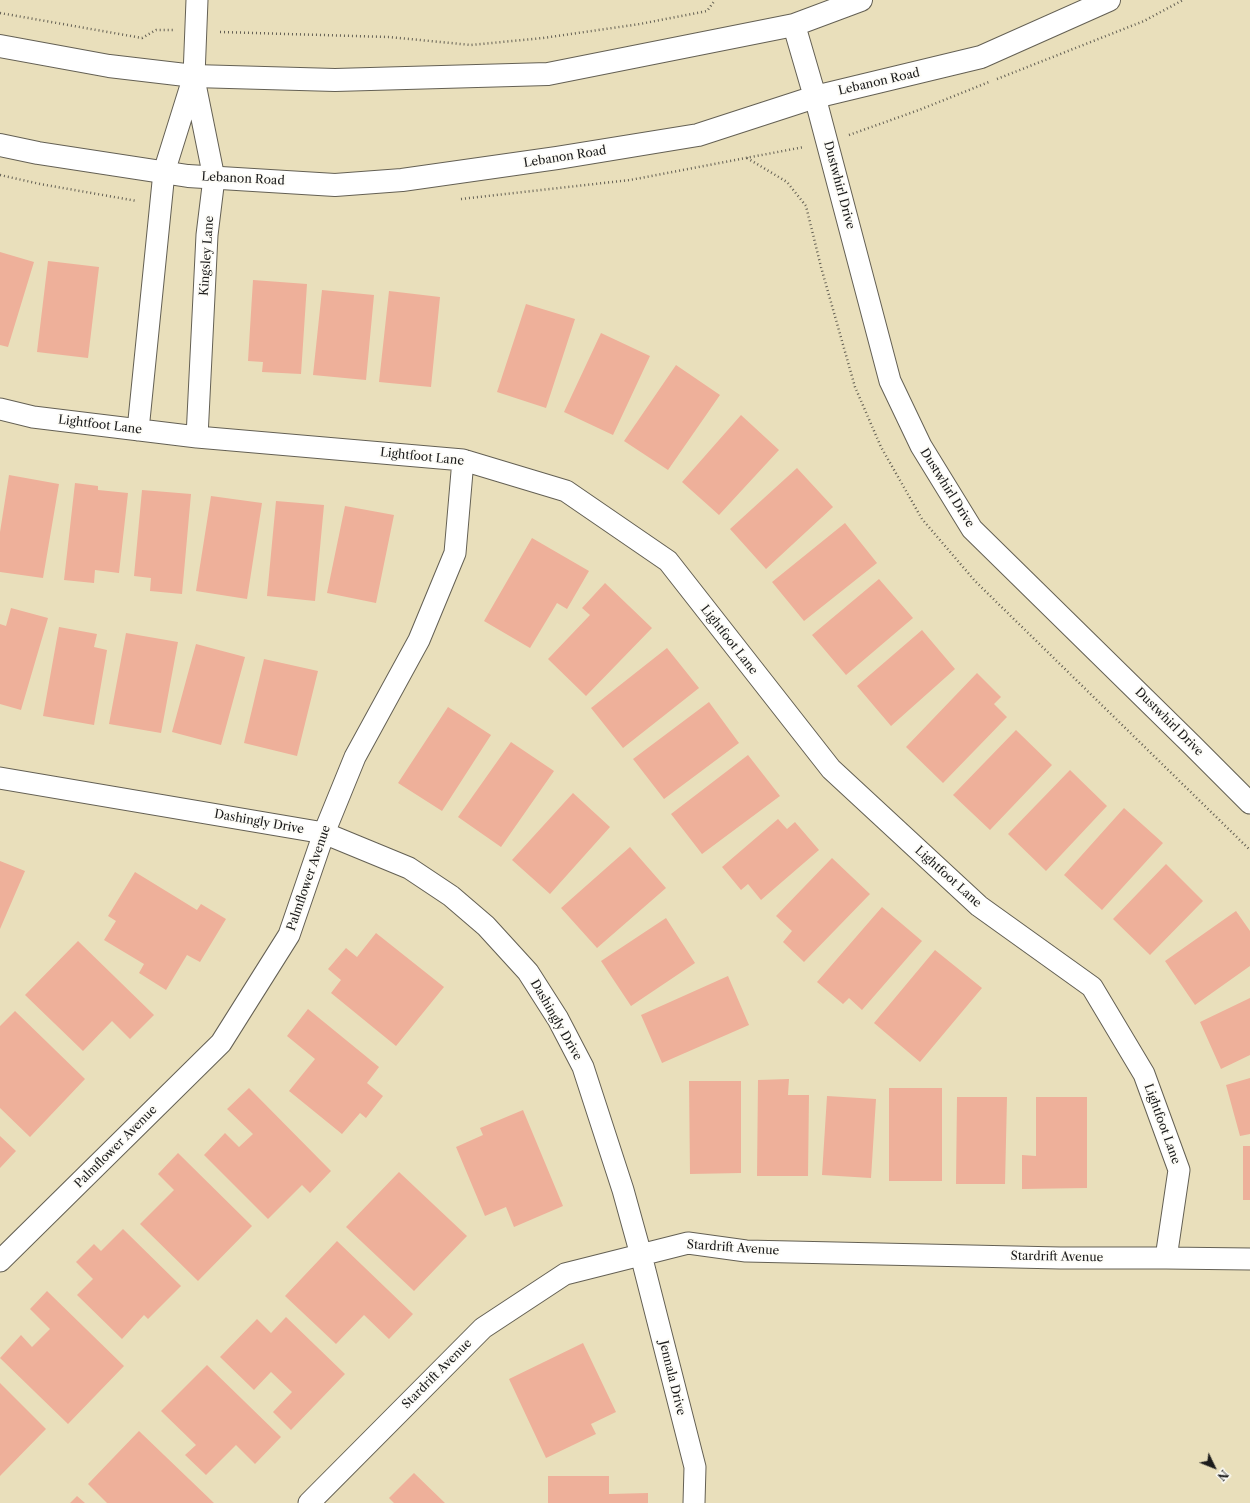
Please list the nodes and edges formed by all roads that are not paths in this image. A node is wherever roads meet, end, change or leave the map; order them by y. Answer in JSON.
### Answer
{"nodes":[{"id":1,"x":197,"y":0,"type":"edge"},
{"id":2,"x":861,"y":0,"type":"edge"},
{"id":3,"x":1109,"y":0,"type":"edge"},
{"id":4,"x":794,"y":25,"type":"junction"},
{"id":5,"x":0,"y":46,"type":"edge"},
{"id":6,"x":194,"y":76,"type":"junction"},
{"id":7,"x":815,"y":97,"type":"junction"},
{"id":8,"x":0,"y":145,"type":"edge"},
{"id":9,"x":164,"y":172,"type":"junction"},
{"id":10,"x":214,"y":178,"type":"junction"},
{"id":11,"x":0,"y":409,"type":"edge"},
{"id":12,"x":138,"y":430,"type":"junction"},
{"id":13,"x":197,"y":437,"type":"junction"},
{"id":14,"x":463,"y":460,"type":"junction"},
{"id":15,"x":0,"y":778,"type":"edge"},
{"id":16,"x":1250,"y":804,"type":"edge"},
{"id":17,"x":324,"y":833,"type":"junction"},
{"id":18,"x":641,"y":1255,"type":"junction"},
{"id":19,"x":1166,"y":1258,"type":"junction"},
{"id":20,"x":1250,"y":1259,"type":"edge"},
{"id":21,"x":0,"y":1261,"type":"edge"},
{"id":22,"x":309,"y":1503,"type":"edge"},
{"id":23,"x":694,"y":1503,"type":"edge"}],
"edges":[{"from":1,"to":6,"type":"street","name":"Kingsley Lane"},
{"from":2,"to":4,"type":"main road"},
{"from":3,"to":7,"type":"main road","name":"Lebanon Road"},
{"from":4,"to":6,"type":"main road"},
{"from":4,"to":7,"type":"main road"},
{"from":5,"to":6,"type":"main road"},
{"from":6,"to":9,"type":"street","name":"Kingsley Lane"},
{"from":6,"to":10,"type":"street","name":"Kingsley Lane"},
{"from":7,"to":10,"type":"main road","name":"Lebanon Road"},
{"from":7,"to":16,"type":"street","name":"Dustwhirl Drive"},
{"from":8,"to":9,"type":"main road","name":"Lebanon Road"},
{"from":9,"to":10,"type":"main road","name":"Lebanon Road"},
{"from":9,"to":12,"type":"street","name":"Kingsley Lane"},
{"from":10,"to":13,"type":"street","name":"Kingsley Lane"},
{"from":11,"to":12,"type":"street","name":"Lightfoot Lane"},
{"from":12,"to":13,"type":"street","name":"Lightfoot Lane"},
{"from":13,"to":14,"type":"street","name":"Lightfoot Lane"},
{"from":14,"to":17,"type":"street","name":"Palmflower Avenue"},
{"from":14,"to":19,"type":"street","name":"Lightfoot Lane"},
{"from":15,"to":17,"type":"street","name":"Dashingly Drive"},
{"from":17,"to":18,"type":"street","name":"Dashingly Drive"},
{"from":17,"to":21,"type":"street","name":"Palmflower Avenue"},
{"from":18,"to":19,"type":"street","name":"Stardrift Avenue"},
{"from":18,"to":22,"type":"street","name":"Stardrift Avenue"},
{"from":18,"to":23,"type":"street","name":"Jennala Drive"},
{"from":19,"to":20,"type":"street","name":"Stardrift Avenue"}]}
